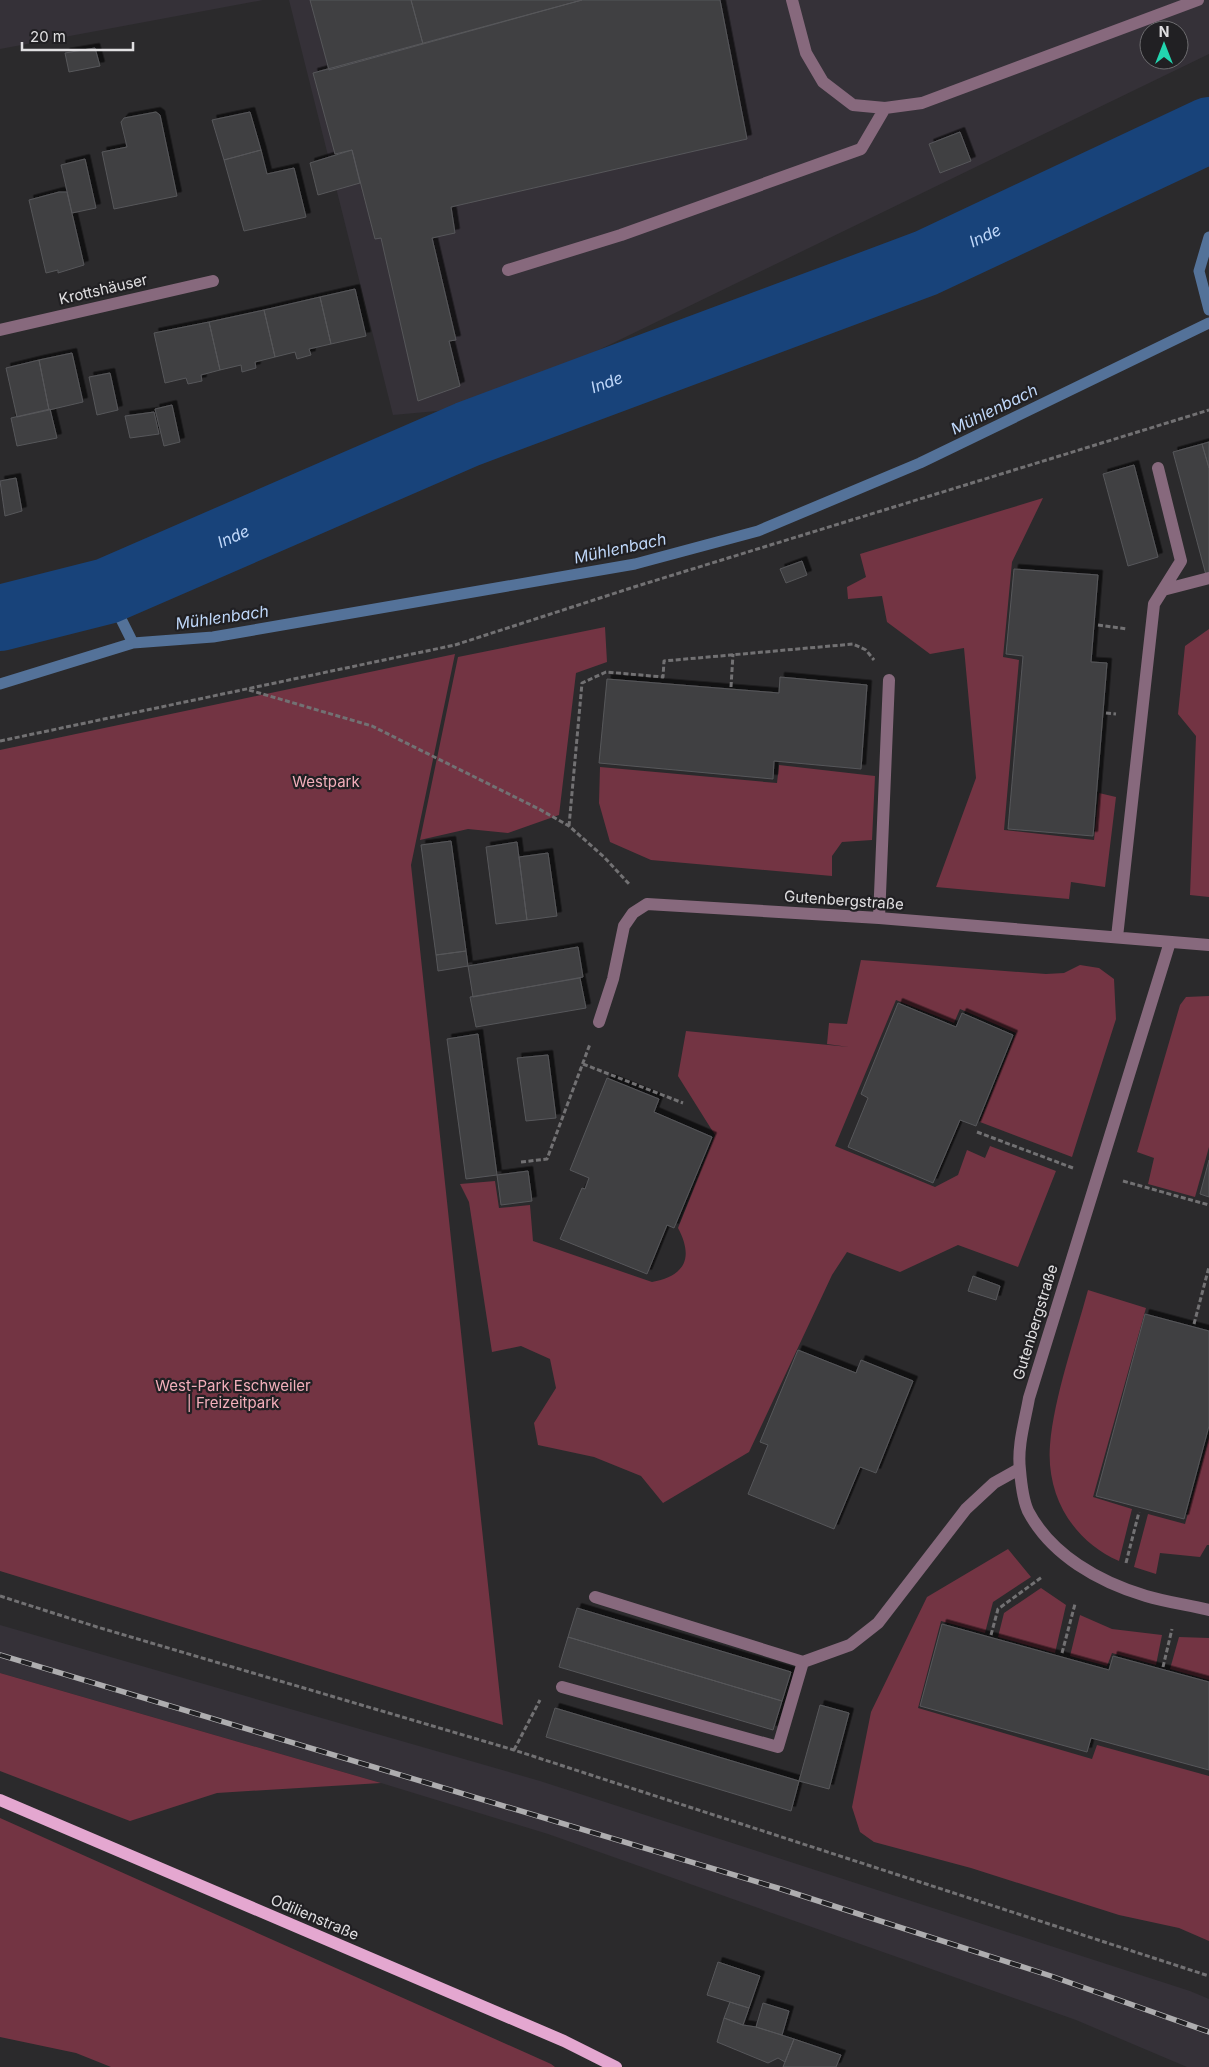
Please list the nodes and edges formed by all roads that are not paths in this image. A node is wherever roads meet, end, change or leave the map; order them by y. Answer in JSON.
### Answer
{"nodes":[{"id":1,"x":792,"y":0,"type":"edge"},
{"id":2,"x":1198,"y":0,"type":"edge"},
{"id":3,"x":885,"y":108,"type":"junction"},
{"id":4,"x":508,"y":270,"type":"dead end"},
{"id":5,"x":213,"y":281,"type":"dead end"},
{"id":6,"x":0,"y":330,"type":"edge"},
{"id":7,"x":1158,"y":468,"type":"dead end"},
{"id":8,"x":1209,"y":578,"type":"edge"},
{"id":9,"x":1163,"y":590,"type":"junction"},
{"id":10,"x":889,"y":680,"type":"road end"},
{"id":11,"x":879,"y":918,"type":"junction"},
{"id":12,"x":1117,"y":937,"type":"junction"},
{"id":13,"x":1170,"y":942,"type":"junction"},
{"id":14,"x":1209,"y":945,"type":"edge"},
{"id":15,"x":599,"y":1022,"type":"road end"},
{"id":16,"x":1020,"y":1469,"type":"junction"},
{"id":17,"x":595,"y":1597,"type":"dead end"},
{"id":18,"x":1209,"y":1610,"type":"edge"},
{"id":19,"x":803,"y":1662,"type":"junction"},
{"id":20,"x":562,"y":1687,"type":"road end"},
{"id":21,"x":0,"y":1800,"type":"edge"},
{"id":22,"x":616,"y":2067,"type":"edge"}],
"edges":[{"from":1,"to":3,"type":"street"},
{"from":2,"to":3,"type":"street"},
{"from":3,"to":4,"type":"street"},
{"from":5,"to":6,"type":"street","name":"Krottshäuser"},
{"from":7,"to":9,"type":"street"},
{"from":8,"to":9,"type":"street"},
{"from":9,"to":12,"type":"street"},
{"from":10,"to":11,"type":"street"},
{"from":11,"to":12,"type":"street","name":"Gutenbergstraße"},
{"from":11,"to":15,"type":"street","name":"Gutenbergstraße"},
{"from":12,"to":13,"type":"street","name":"Gutenbergstraße"},
{"from":13,"to":14,"type":"street","name":"Gutenbergstraße"},
{"from":13,"to":16,"type":"street","name":"Gutenbergstraße"},
{"from":16,"to":18,"type":"street","name":"Gutenbergstraße"},
{"from":16,"to":19,"type":"street"},
{"from":17,"to":19,"type":"street"},
{"from":19,"to":20,"type":"street"},
{"from":21,"to":22,"type":"main road","name":"Odilienstraße"}]}
